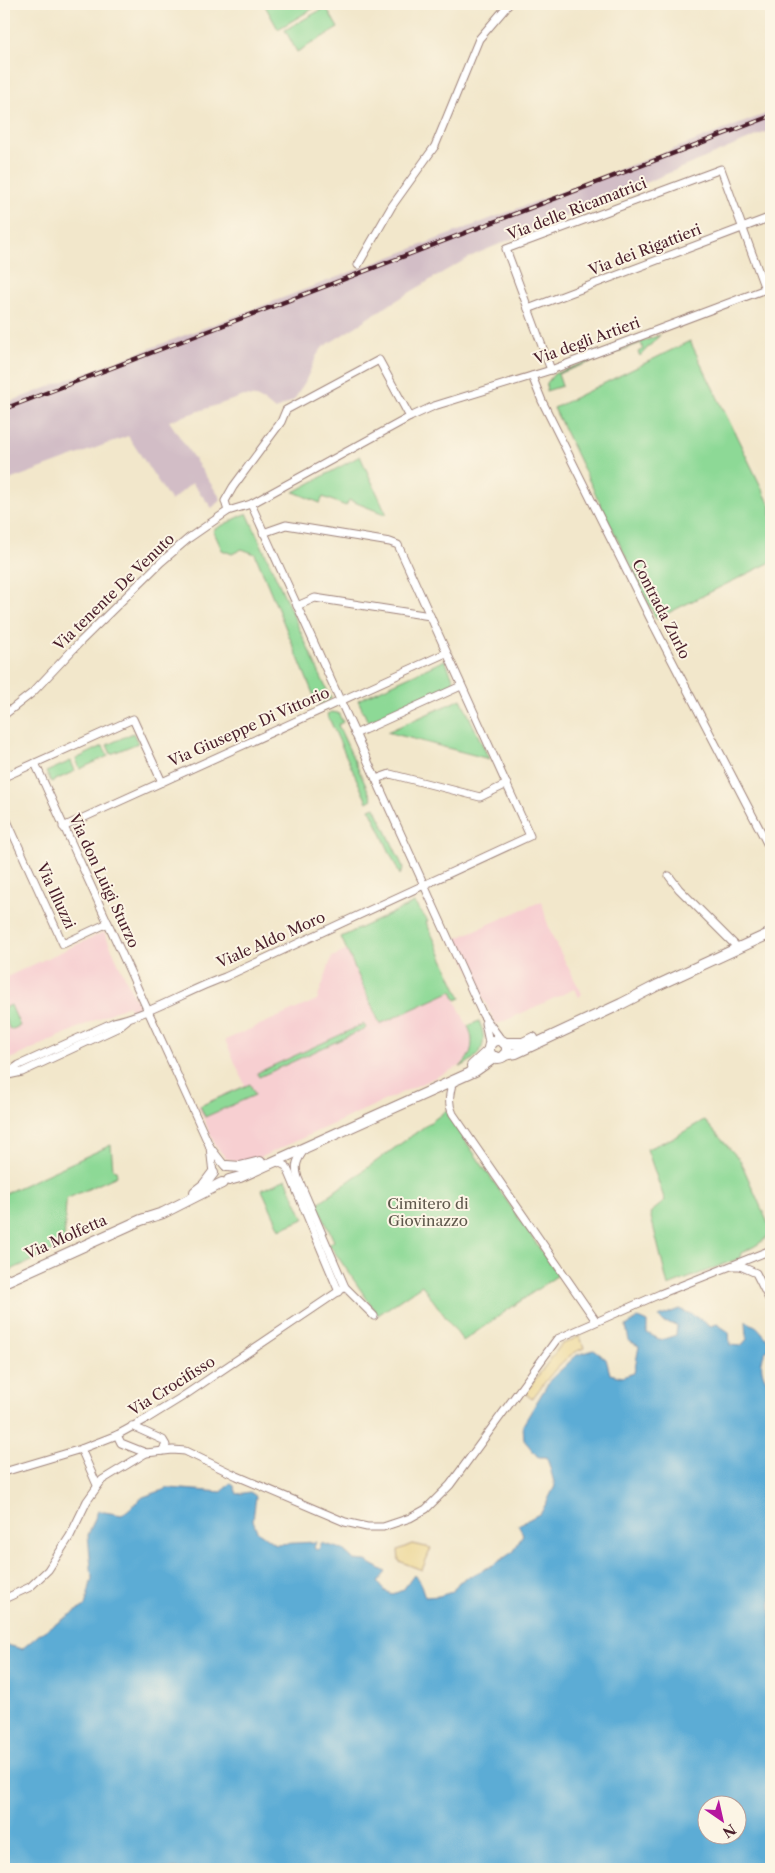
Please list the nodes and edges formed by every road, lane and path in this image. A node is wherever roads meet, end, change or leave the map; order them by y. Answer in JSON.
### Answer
{"nodes":[{"id":1,"x":508,"y":4,"type":"edge"},
{"id":2,"x":771,"y":218,"type":"edge"},
{"id":3,"x":742,"y":228,"type":"junction"},
{"id":4,"x":358,"y":265,"type":"dead end"},
{"id":5,"x":768,"y":288,"type":"edge"},
{"id":6,"x":528,"y":309,"type":"junction"},
{"id":7,"x":551,"y":370,"type":"junction"},
{"id":8,"x":532,"y":376,"type":"junction"},
{"id":9,"x":410,"y":417,"type":"junction"},
{"id":10,"x":250,"y":504,"type":"junction"},
{"id":11,"x":228,"y":511,"type":"junction"},
{"id":12,"x":263,"y":533,"type":"junction"},
{"id":13,"x":297,"y":606,"type":"junction"},
{"id":14,"x":430,"y":616,"type":"junction"},
{"id":15,"x":446,"y":653,"type":"junction"},
{"id":16,"x":461,"y":686,"type":"junction"},
{"id":17,"x":340,"y":701,"type":"junction"},
{"id":18,"x":4,"y":715,"type":"edge"},
{"id":19,"x":355,"y":734,"type":"junction"},
{"id":20,"x":34,"y":763,"type":"junction"},
{"id":21,"x":4,"y":778,"type":"edge"},
{"id":22,"x":376,"y":779,"type":"junction"},
{"id":23,"x":162,"y":782,"type":"junction"},
{"id":24,"x":507,"y":784,"type":"junction"},
{"id":25,"x":4,"y":814,"type":"edge"},
{"id":26,"x":64,"y":827,"type":"junction"},
{"id":27,"x":771,"y":851,"type":"edge"},
{"id":28,"x":669,"y":876,"type":"dead end"},
{"id":29,"x":424,"y":885,"type":"junction"},
{"id":30,"x":108,"y":923,"type":"junction"},
{"id":31,"x":771,"y":933,"type":"edge"},
{"id":32,"x":738,"y":948,"type":"junction"},
{"id":33,"x":658,"y":985,"type":"junction"},
{"id":34,"x":147,"y":1010,"type":"junction"},
{"id":35,"x":483,"y":1015,"type":"junction"},
{"id":36,"x":503,"y":1042,"type":"junction"},
{"id":37,"x":495,"y":1052,"type":"junction"},
{"id":38,"x":4,"y":1076,"type":"edge"},
{"id":39,"x":453,"y":1080,"type":"junction"},
{"id":40,"x":210,"y":1147,"type":"junction"},
{"id":41,"x":307,"y":1147,"type":"junction"},
{"id":42,"x":276,"y":1161,"type":"junction"},
{"id":43,"x":226,"y":1165,"type":"junction"},
{"id":44,"x":213,"y":1172,"type":"junction"},
{"id":45,"x":226,"y":1182,"type":"junction"},
{"id":46,"x":141,"y":1220,"type":"junction"},
{"id":47,"x":771,"y":1250,"type":"edge"},
{"id":48,"x":730,"y":1266,"type":"junction"},
{"id":49,"x":4,"y":1282,"type":"edge"},
{"id":50,"x":342,"y":1290,"type":"junction"},
{"id":51,"x":771,"y":1303,"type":"edge"},
{"id":52,"x":374,"y":1316,"type":"dead end"},
{"id":53,"x":596,"y":1321,"type":"junction"},
{"id":54,"x":148,"y":1418,"type":"junction"},
{"id":55,"x":132,"y":1426,"type":"junction"},
{"id":56,"x":149,"y":1433,"type":"junction"},
{"id":57,"x":117,"y":1435,"type":"junction"},
{"id":58,"x":81,"y":1449,"type":"junction"},
{"id":59,"x":162,"y":1451,"type":"junction"},
{"id":60,"x":146,"y":1453,"type":"junction"},
{"id":61,"x":4,"y":1472,"type":"edge"},
{"id":62,"x":97,"y":1485,"type":"junction"},
{"id":63,"x":4,"y":1599,"type":"edge"}],
"edges":[{"from":1,"to":4,"type":"street"},
{"from":2,"to":3,"type":"street","name":"Via dei Rigattieri"},
{"from":3,"to":5,"type":"street"},
{"from":3,"to":6,"type":"street","name":"Via dei Rigattieri"},
{"from":3,"to":6,"type":"street","name":"Via delle Ricamatrici"},
{"from":5,"to":7,"type":"street","name":"Via degli Artieri"},
{"from":6,"to":7,"type":"street","name":"Via delle Ricamatrici"},
{"from":7,"to":8,"type":"street","name":"Via degli Artieri"},
{"from":8,"to":9,"type":"street","name":"Via degli Artieri"},
{"from":8,"to":27,"type":"street","name":"Contrada Zurlo"},
{"from":9,"to":10,"type":"street","name":"Via tenente De Venuto"},
{"from":9,"to":11,"type":"street"},
{"from":10,"to":11,"type":"street","name":"Via tenente De Venuto"},
{"from":10,"to":12,"type":"street"},
{"from":11,"to":18,"type":"street","name":"Via tenente De Venuto"},
{"from":12,"to":13,"type":"street"},
{"from":12,"to":14,"type":"street"},
{"from":13,"to":14,"type":"street"},
{"from":13,"to":17,"type":"street"},
{"from":14,"to":15,"type":"street"},
{"from":15,"to":16,"type":"street"},
{"from":15,"to":17,"type":"street","name":"Via Giuseppe Di Vittorio"},
{"from":16,"to":19,"type":"street"},
{"from":16,"to":24,"type":"street"},
{"from":17,"to":19,"type":"street"},
{"from":17,"to":23,"type":"street","name":"Via Giuseppe Di Vittorio"},
{"from":19,"to":22,"type":"street"},
{"from":20,"to":21,"type":"street"},
{"from":20,"to":23,"type":"street"},
{"from":20,"to":26,"type":"street","name":"Via don Luigi Sturzo"},
{"from":22,"to":24,"type":"street"},
{"from":22,"to":29,"type":"street"},
{"from":23,"to":26,"type":"street","name":"Via Giuseppe Di Vittorio"},
{"from":24,"to":29,"type":"street","name":"Viale Aldo Moro"},
{"from":25,"to":30,"type":"street","name":"Via Illuzzi"},
{"from":26,"to":30,"type":"street","name":"Via don Luigi Sturzo"},
{"from":28,"to":32,"type":"street"},
{"from":29,"to":34,"type":"street","name":"Viale Aldo Moro"},
{"from":29,"to":35,"type":"street"},
{"from":30,"to":34,"type":"street","name":"Via don Luigi Sturzo"},
{"from":31,"to":32,"type":"main road"},
{"from":32,"to":33,"type":"main road"},
{"from":33,"to":36,"type":"main road"},
{"from":33,"to":37,"type":"main road"},
{"from":34,"to":38,"type":"street","name":"Viale Aldo Moro"},
{"from":34,"to":40,"type":"street","name":"Via don Luigi Sturzo"},
{"from":35,"to":36,"type":"street"},
{"from":35,"to":37,"type":"street"},
{"from":36,"to":37,"type":"main road"},
{"from":36,"to":37,"type":"main road"},
{"from":37,"to":39,"type":"main road"},
{"from":37,"to":43,"type":"main road"},
{"from":39,"to":41,"type":"main road"},
{"from":39,"to":53,"type":"street"},
{"from":40,"to":43,"type":"street"},
{"from":40,"to":44,"type":"street"},
{"from":41,"to":42,"type":"main road"},
{"from":41,"to":50,"type":"street"},
{"from":42,"to":45,"type":"main road"},
{"from":42,"to":50,"type":"street"},
{"from":43,"to":44,"type":"main road"},
{"from":43,"to":45,"type":"main road"},
{"from":44,"to":45,"type":"main road"},
{"from":44,"to":46,"type":"main road"},
{"from":45,"to":46,"type":"main road"},
{"from":46,"to":49,"type":"main road","name":"Via Molfetta"},
{"from":47,"to":48,"type":"street"},
{"from":48,"to":51,"type":"street"},
{"from":48,"to":53,"type":"street"},
{"from":50,"to":52,"type":"street"},
{"from":50,"to":54,"type":"street","name":"Via Crocifisso"},
{"from":53,"to":59,"type":"street"},
{"from":54,"to":55,"type":"street","name":"Via Crocifisso"},
{"from":54,"to":56,"type":"street"},
{"from":55,"to":56,"type":"street"},
{"from":55,"to":57,"type":"street","name":"Via Crocifisso"},
{"from":56,"to":59,"type":"street"},
{"from":57,"to":58,"type":"street","name":"Via Crocifisso"},
{"from":57,"to":60,"type":"street"},
{"from":58,"to":61,"type":"street","name":"Via Crocifisso"},
{"from":58,"to":62,"type":"street"},
{"from":59,"to":60,"type":"street"},
{"from":60,"to":62,"type":"street"},
{"from":62,"to":63,"type":"street"}]}
